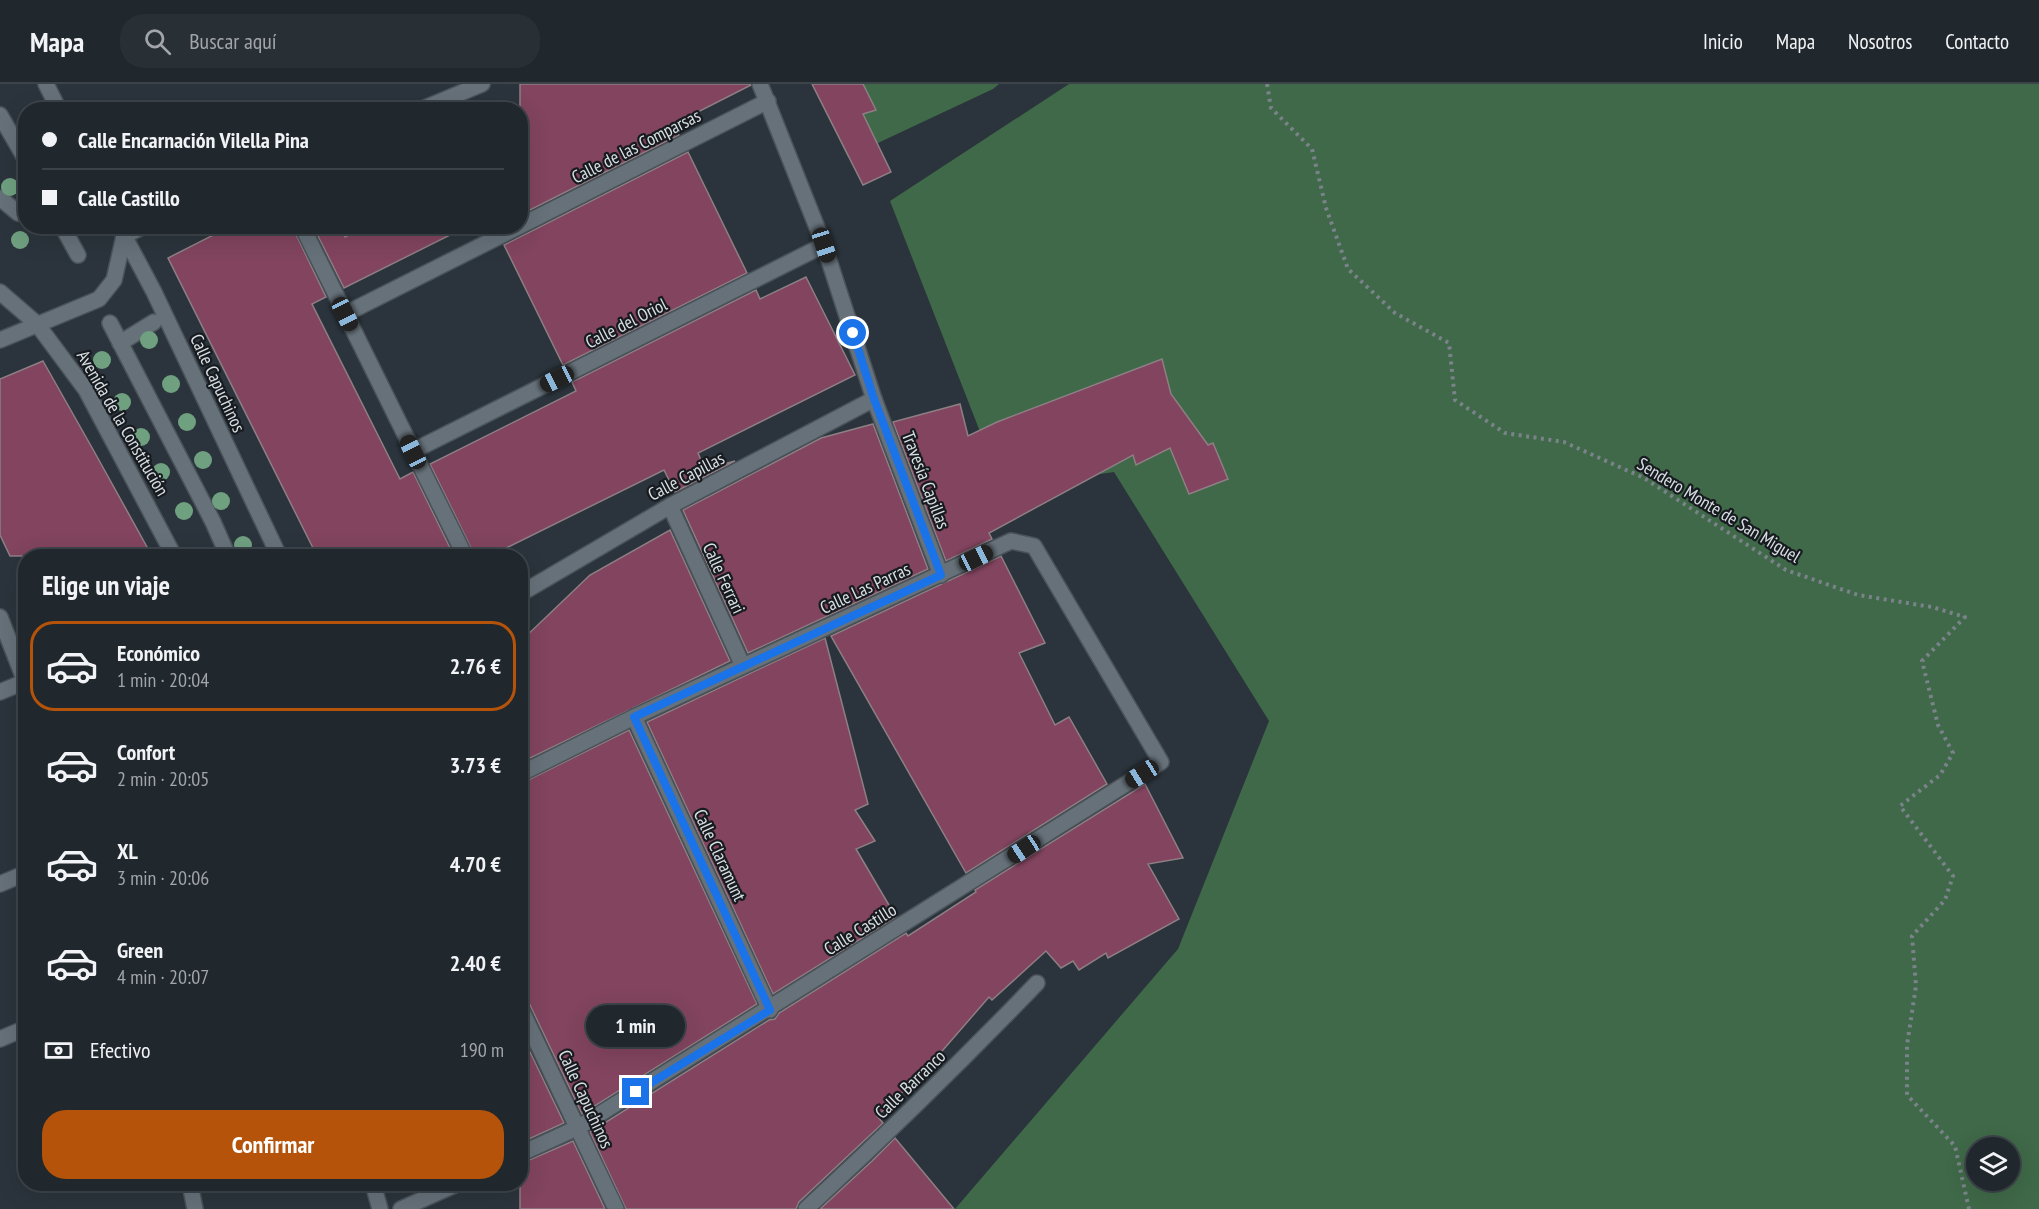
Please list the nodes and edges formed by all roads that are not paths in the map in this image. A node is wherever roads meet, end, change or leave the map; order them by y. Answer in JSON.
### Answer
{"nodes":[{"id":1,"x":46,"y":84,"type":"edge"},
{"id":2,"x":482,"y":84,"type":"edge"},
{"id":3,"x":760,"y":84,"type":"edge"},
{"id":4,"x":768,"y":101,"type":"junction"},
{"id":5,"x":55,"y":102,"type":"edge"},
{"id":6,"x":439,"y":102,"type":"edge"},
{"id":7,"x":0,"y":115,"type":"edge"},
{"id":8,"x":6,"y":133,"type":"edge"},
{"id":9,"x":18,"y":149,"type":"edge"},
{"id":10,"x":2,"y":205,"type":"edge"},
{"id":11,"x":18,"y":213,"type":"edge"},
{"id":12,"x":528,"y":222,"type":"edge"},
{"id":13,"x":66,"y":234,"type":"edge"},
{"id":14,"x":122,"y":234,"type":"edge"},
{"id":15,"x":124,"y":234,"type":"edge"},
{"id":16,"x":306,"y":234,"type":"edge"},
{"id":17,"x":504,"y":234,"type":"edge"},
{"id":18,"x":824,"y":245,"type":"junction"},
{"id":19,"x":78,"y":255,"type":"dead end"},
{"id":20,"x":0,"y":292,"type":"edge"},
{"id":21,"x":345,"y":314,"type":"junction"},
{"id":22,"x":154,"y":322,"type":"dead end"},
{"id":23,"x":110,"y":323,"type":"dead end"},
{"id":24,"x":37,"y":324,"type":"junction"},
{"id":25,"x":0,"y":340,"type":"edge"},
{"id":26,"x":120,"y":343,"type":"junction"},
{"id":27,"x":874,"y":399,"type":"junction"},
{"id":28,"x":413,"y":452,"type":"junction"},
{"id":29,"x":670,"y":506,"type":"junction"},
{"id":30,"x":170,"y":549,"type":"edge"},
{"id":31,"x":225,"y":549,"type":"edge"},
{"id":32,"x":276,"y":549,"type":"edge"},
{"id":33,"x":462,"y":549,"type":"edge"},
{"id":34,"x":941,"y":575,"type":"junction"},
{"id":35,"x":528,"y":589,"type":"edge"},
{"id":36,"x":0,"y":617,"type":"edge"},
{"id":37,"x":18,"y":665,"type":"edge"},
{"id":38,"x":743,"y":666,"type":"junction"},
{"id":39,"x":18,"y":686,"type":"edge"},
{"id":40,"x":0,"y":692,"type":"edge"},
{"id":41,"x":634,"y":717,"type":"junction"},
{"id":42,"x":1161,"y":762,"type":"joint"},
{"id":43,"x":528,"y":770,"type":"edge"},
{"id":44,"x":18,"y":876,"type":"edge"},
{"id":45,"x":0,"y":884,"type":"edge"},
{"id":46,"x":1036,"y":983,"type":"dead end"},
{"id":47,"x":770,"y":1010,"type":"junction"},
{"id":48,"x":528,"y":1023,"type":"edge"},
{"id":49,"x":18,"y":1031,"type":"edge"},
{"id":50,"x":0,"y":1039,"type":"edge"},
{"id":51,"x":579,"y":1127,"type":"junction"},
{"id":52,"x":528,"y":1150,"type":"edge"},
{"id":53,"x":191,"y":1191,"type":"edge"},
{"id":54,"x":375,"y":1191,"type":"edge"},
{"id":55,"x":441,"y":1191,"type":"edge"},
{"id":56,"x":195,"y":1209,"type":"edge"},
{"id":57,"x":380,"y":1209,"type":"edge"},
{"id":58,"x":401,"y":1209,"type":"edge"},
{"id":59,"x":616,"y":1209,"type":"edge"},
{"id":60,"x":806,"y":1209,"type":"edge"}],
"edges":[{"from":1,"to":5,"type":"street"},
{"from":2,"to":6,"type":"street"},
{"from":3,"to":4,"type":"street","name":"Travesía Capillas"},
{"from":4,"to":12,"type":"street","name":"Calle de las Comparsas"},
{"from":4,"to":18,"type":"street","name":"Travesía Capillas"},
{"from":7,"to":8,"type":"street"},
{"from":8,"to":9,"type":"street"},
{"from":10,"to":11,"type":"street"},
{"from":13,"to":19,"type":"street"},
{"from":14,"to":24,"type":"street"},
{"from":15,"to":32,"type":"street","name":"Calle Capuchinos"},
{"from":16,"to":21,"type":"street"},
{"from":17,"to":21,"type":"street","name":"Calle de las Comparsas"},
{"from":18,"to":27,"type":"street","name":"Travesía Capillas"},
{"from":18,"to":28,"type":"street","name":"Calle del Oriol"},
{"from":20,"to":24,"type":"street","name":"Avenida de la Constitución"},
{"from":21,"to":28,"type":"street"},
{"from":22,"to":26,"type":"street"},
{"from":23,"to":26,"type":"street"},
{"from":24,"to":25,"type":"street"},
{"from":24,"to":30,"type":"street","name":"Avenida de la Constitución"},
{"from":26,"to":31,"type":"street"},
{"from":27,"to":29,"type":"street","name":"Calle Capillas"},
{"from":27,"to":34,"type":"street","name":"Travesía Capillas"},
{"from":28,"to":33,"type":"street"},
{"from":29,"to":35,"type":"street","name":"Calle Capillas"},
{"from":29,"to":38,"type":"street","name":"Calle Ferrari"},
{"from":34,"to":38,"type":"street","name":"Calle Las Parras"},
{"from":34,"to":42,"type":"street","name":"Calle Las Parras"},
{"from":36,"to":37,"type":"street"},
{"from":38,"to":41,"type":"street","name":"Calle Las Parras"},
{"from":39,"to":40,"type":"street"},
{"from":41,"to":43,"type":"street","name":"Calle Las Parras"},
{"from":41,"to":47,"type":"street","name":"Calle Claramunt"},
{"from":42,"to":47,"type":"street","name":"Calle Castillo"},
{"from":44,"to":45,"type":"street"},
{"from":46,"to":60,"type":"street","name":"Calle Barranco"},
{"from":47,"to":51,"type":"street","name":"Calle Castillo"},
{"from":48,"to":51,"type":"street","name":"Calle Capuchinos"},
{"from":49,"to":50,"type":"street"},
{"from":51,"to":52,"type":"street","name":"Calle Castillo"},
{"from":51,"to":59,"type":"street","name":"Calle Capuchinos"},
{"from":53,"to":56,"type":"street"},
{"from":54,"to":57,"type":"street"},
{"from":55,"to":58,"type":"street"}]}
